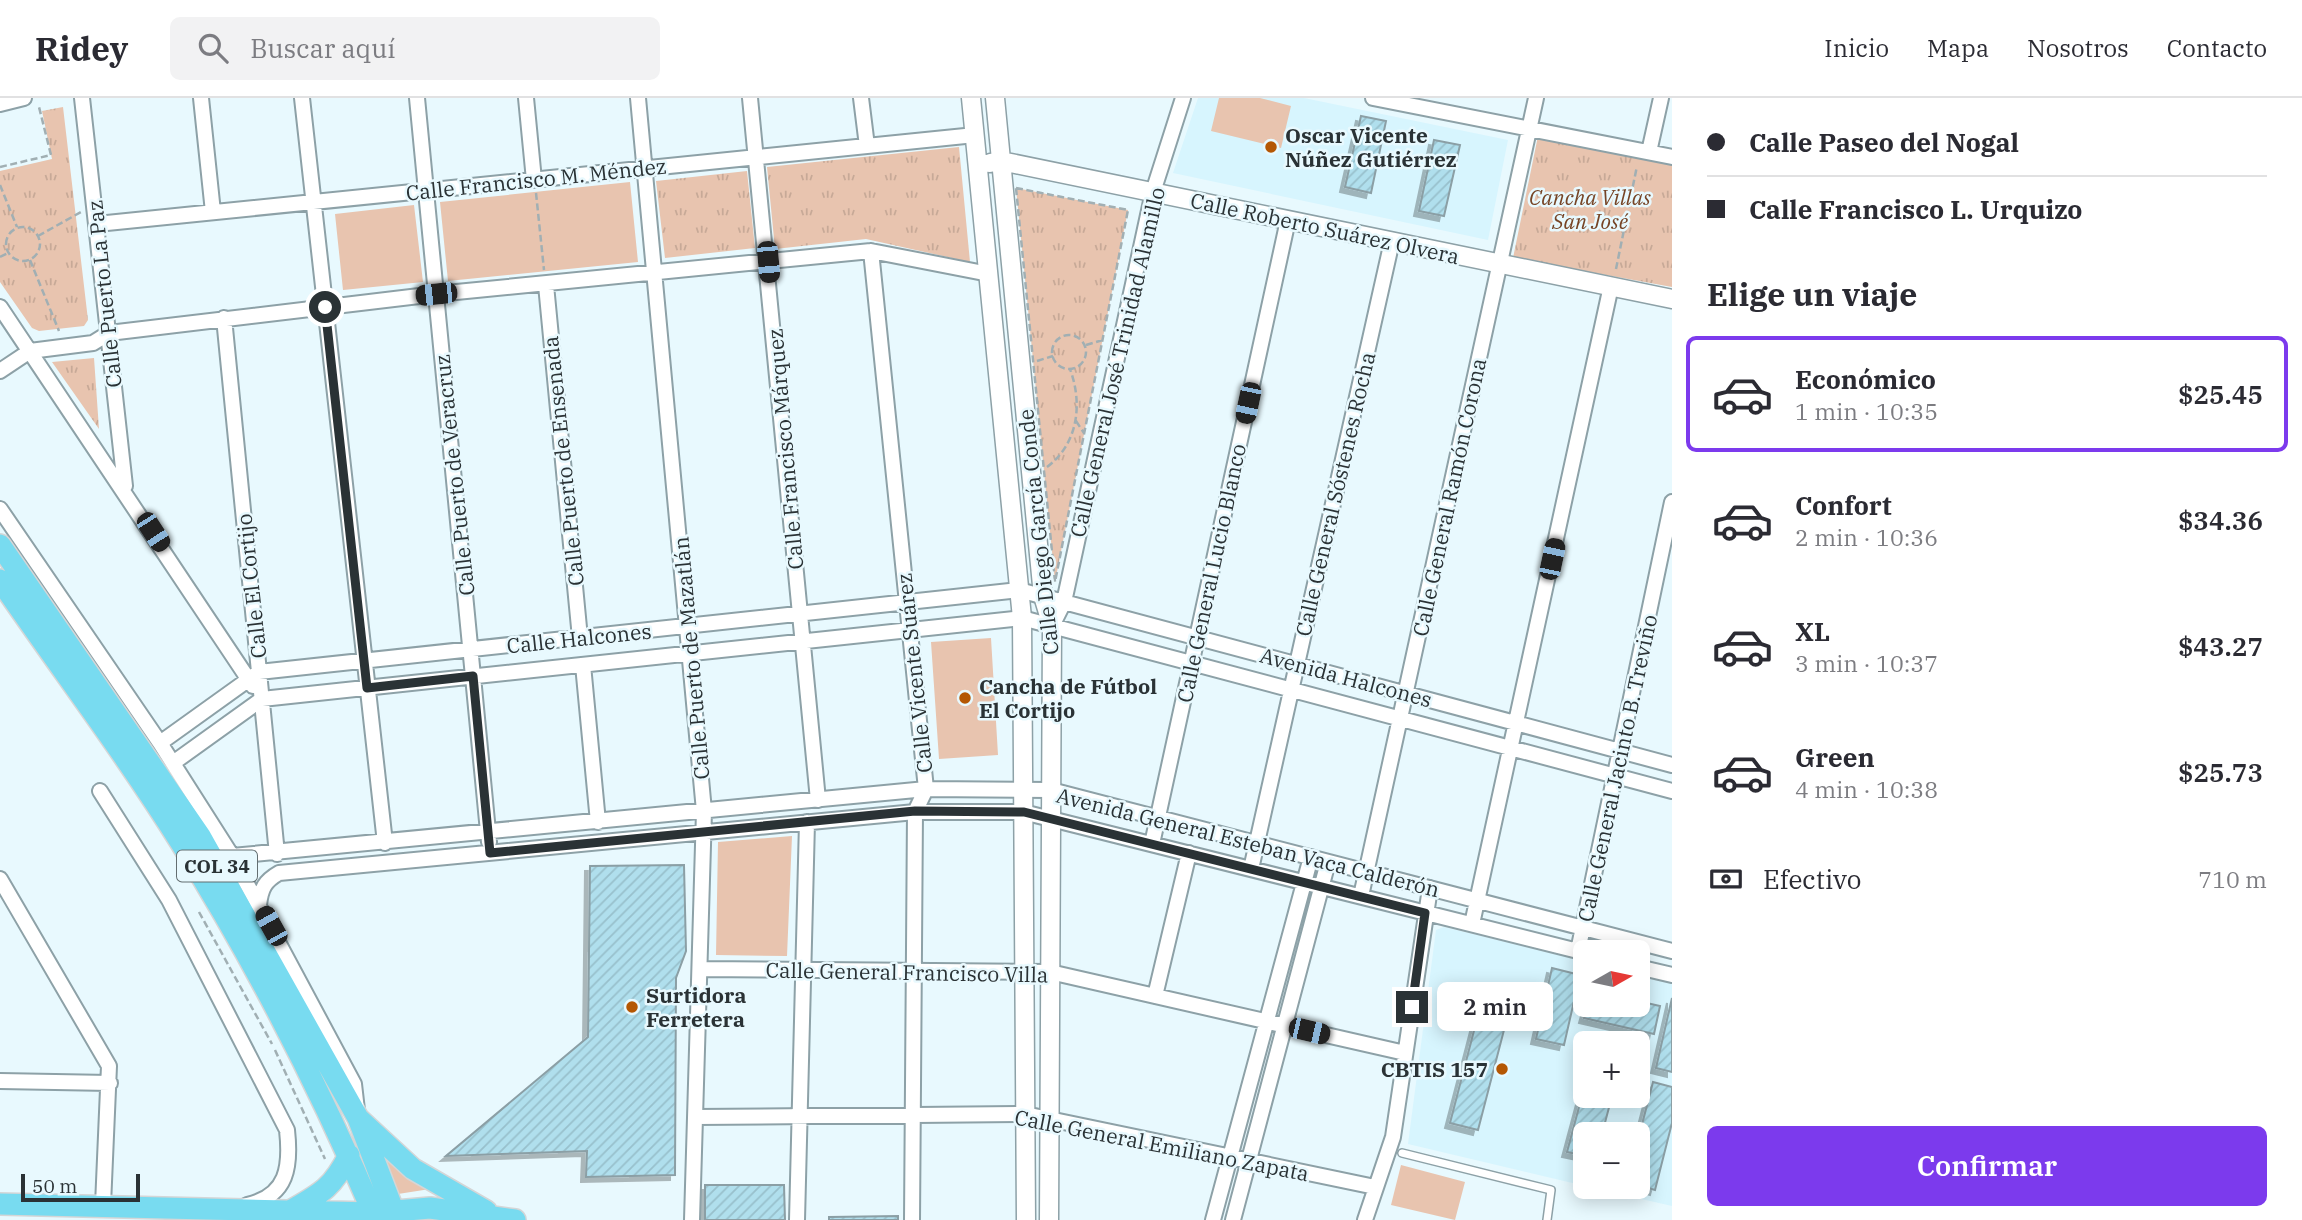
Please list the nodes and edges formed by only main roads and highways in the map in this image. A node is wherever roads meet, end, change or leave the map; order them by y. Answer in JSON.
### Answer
{"nodes":[{"id":1,"x":0,"y":545,"type":"edge"},
{"id":2,"x":0,"y":580,"type":"edge"},
{"id":3,"x":358,"y":1118,"type":"junction"},
{"id":4,"x":349,"y":1155,"type":"junction"},
{"id":5,"x":0,"y":1204,"type":"edge"},
{"id":6,"x":291,"y":1210,"type":"junction"},
{"id":7,"x":385,"y":1216,"type":"edge"},
{"id":8,"x":505,"y":1218,"type":"edge"}],
"edges":[{"from":1,"to":3,"type":"main road","number":"COL 34"},
{"from":2,"to":4,"type":"main road","number":"COL 34"},
{"from":3,"to":7,"type":"main road","number":"COL 34"},
{"from":3,"to":8,"type":"main road"},
{"from":4,"to":6,"type":"main road"},
{"from":4,"to":7,"type":"main road","number":"COL 34"},
{"from":5,"to":6,"type":"main road"},
{"from":6,"to":7,"type":"main road"},
{"from":7,"to":8,"type":"main road"}]}
